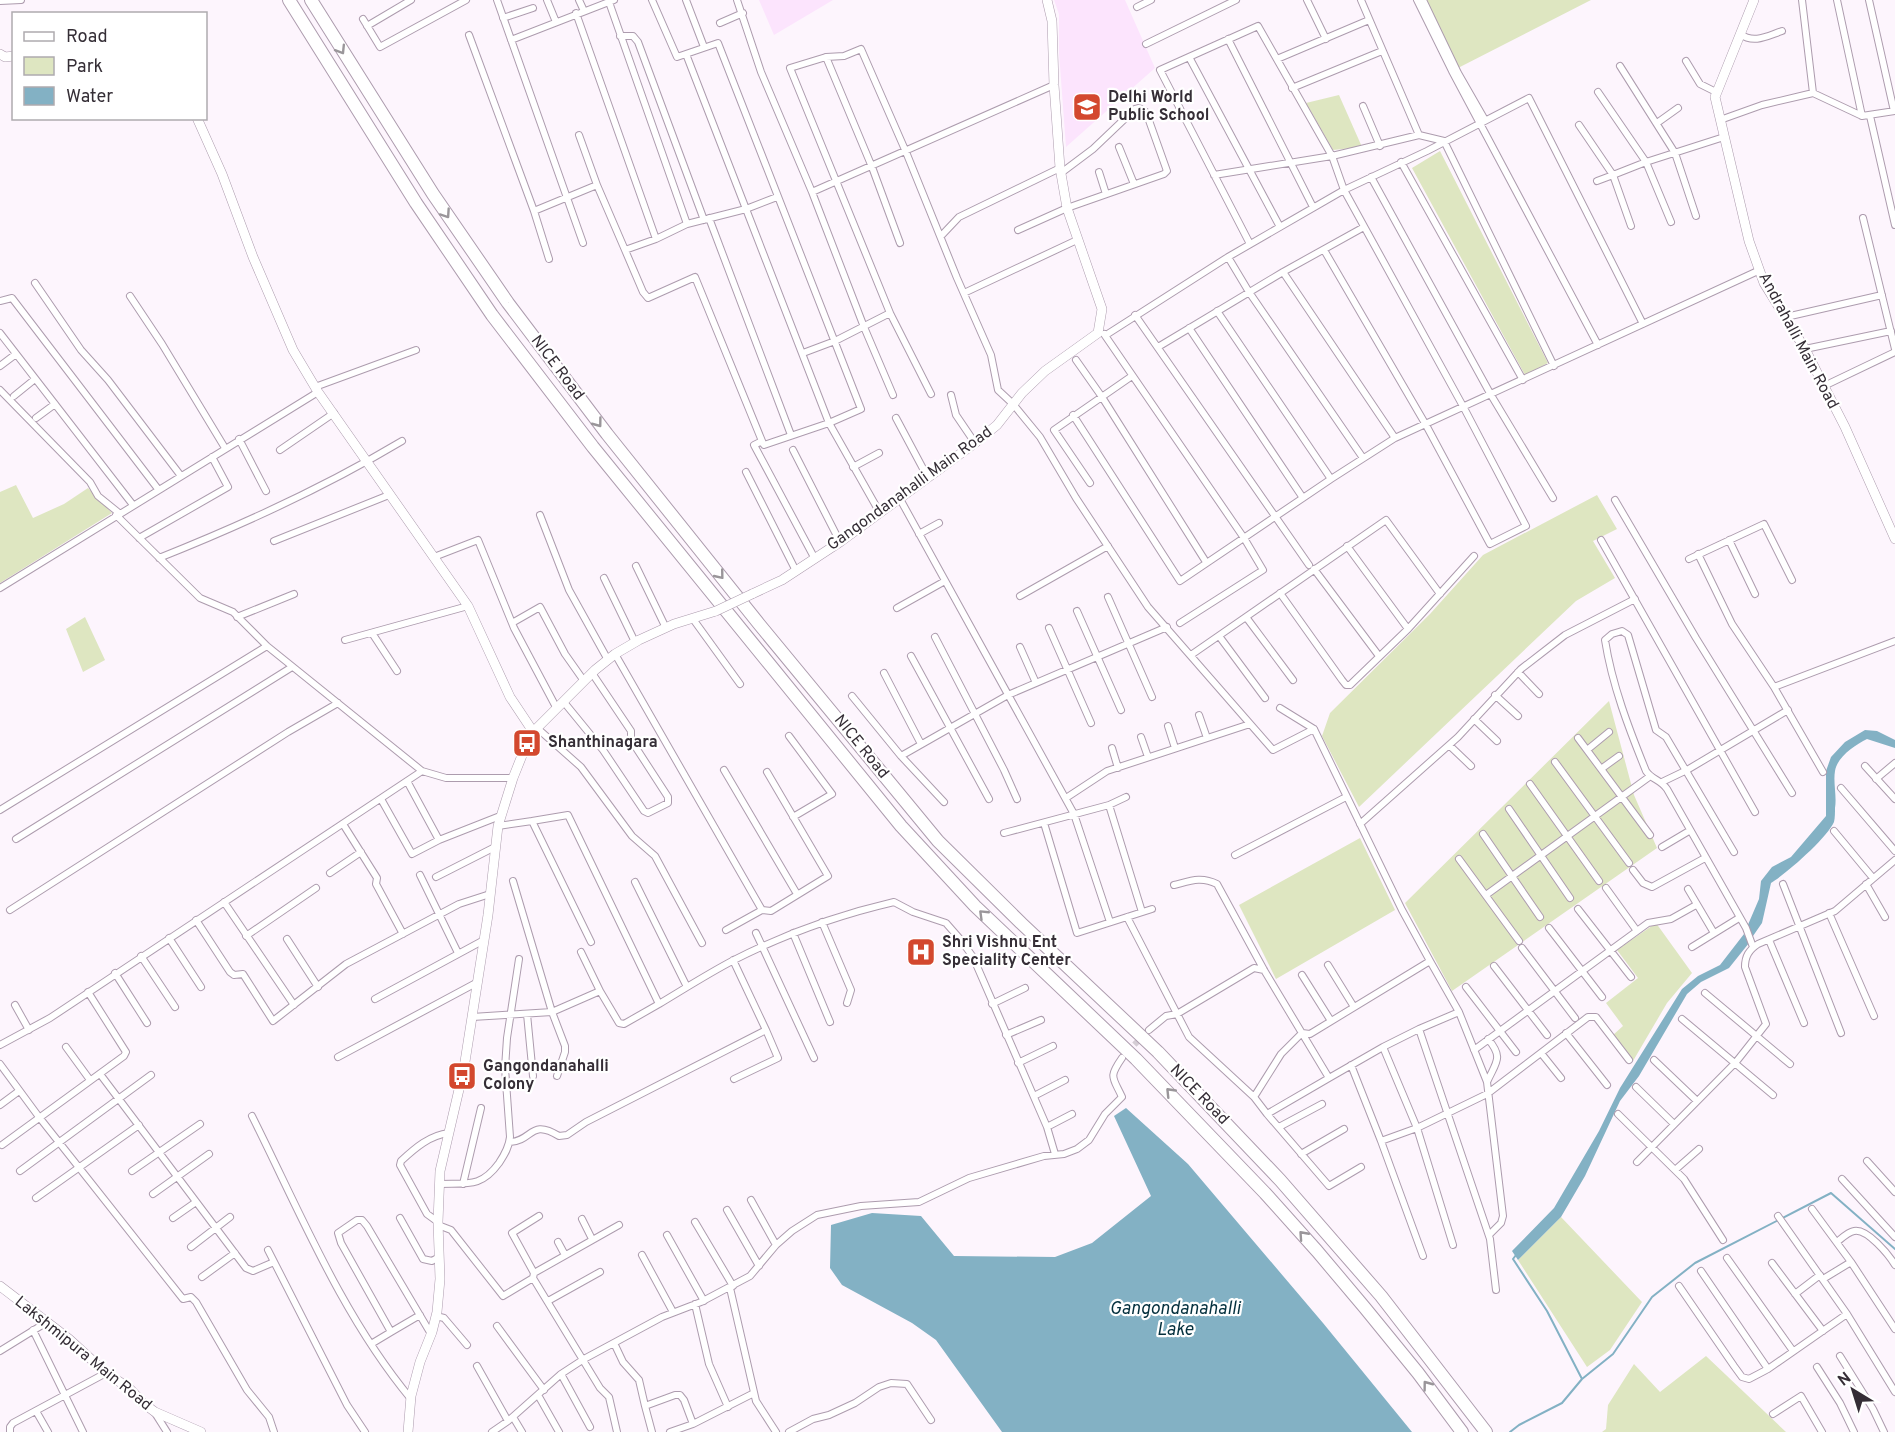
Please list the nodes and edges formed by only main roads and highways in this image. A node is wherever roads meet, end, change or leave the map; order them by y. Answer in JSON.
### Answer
{"nodes":[{"id":1,"x":289,"y":0,"type":"edge"},
{"id":2,"x":310,"y":0,"type":"edge"},
{"id":3,"x":1462,"y":1432,"type":"edge"},
{"id":4,"x":1486,"y":1432,"type":"edge"}],
"edges":[{"from":3,"to":1,"type":"highway","name":"NICE Road","one_way":true},
{"from":2,"to":4,"type":"highway","name":"NICE Road","one_way":true}]}
